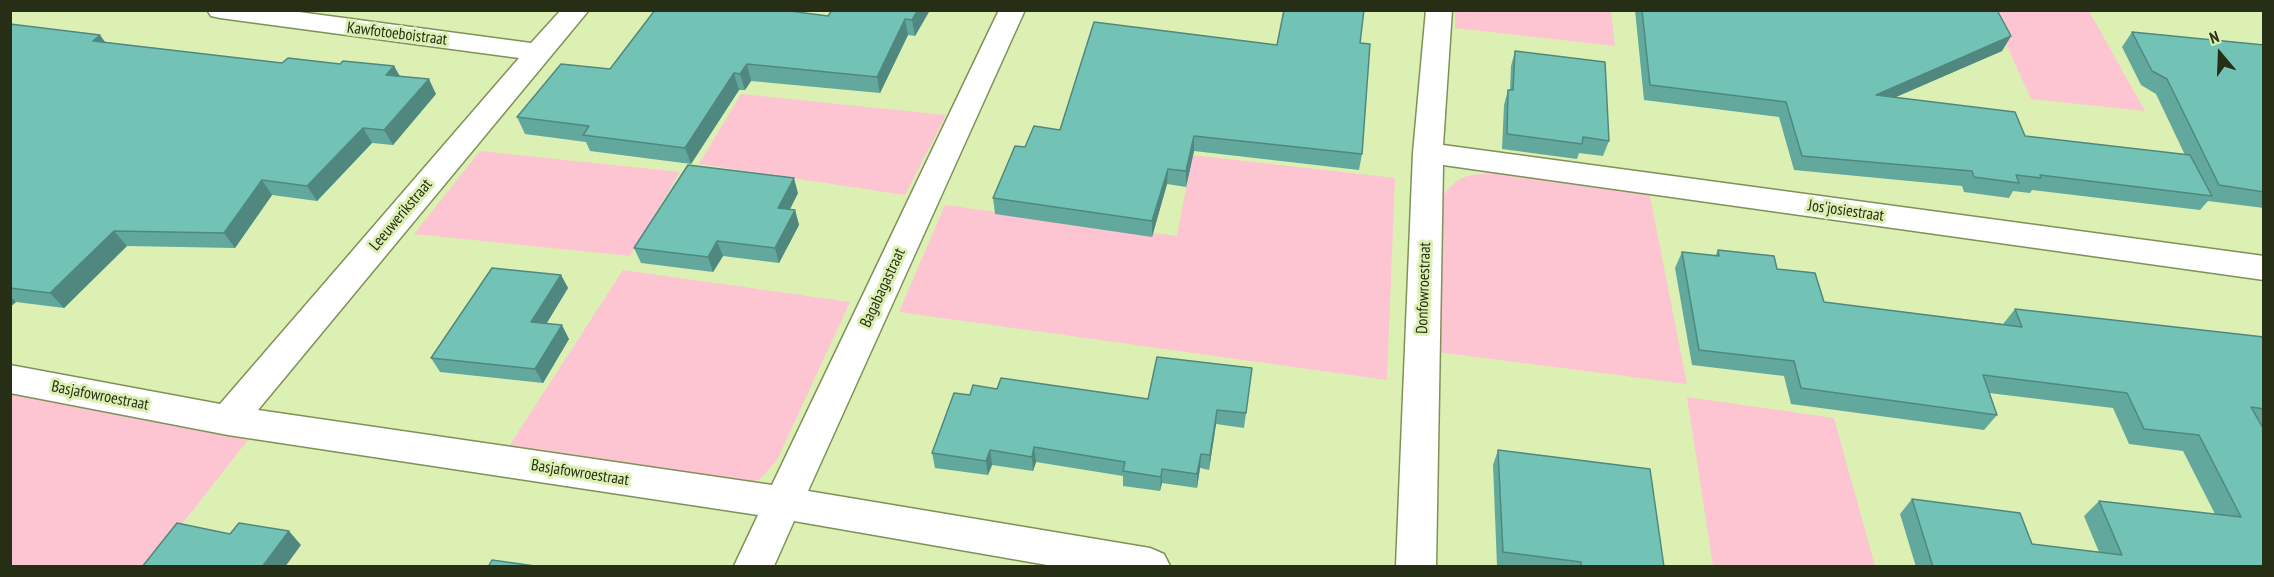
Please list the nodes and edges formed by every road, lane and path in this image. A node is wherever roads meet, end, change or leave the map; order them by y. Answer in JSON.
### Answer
{"nodes":[{"id":1,"x":220,"y":10,"type":"edge"},
{"id":2,"x":576,"y":10,"type":"edge"},
{"id":3,"x":1012,"y":10,"type":"edge"},
{"id":4,"x":1439,"y":10,"type":"edge"},
{"id":5,"x":538,"y":52,"type":"junction"},
{"id":6,"x":1428,"y":153,"type":"junction"},
{"id":7,"x":2264,"y":268,"type":"edge"},
{"id":8,"x":10,"y":379,"type":"edge"},
{"id":9,"x":228,"y":420,"type":"junction"},
{"id":10,"x":783,"y":503,"type":"junction"},
{"id":11,"x":754,"y":567,"type":"edge"},
{"id":12,"x":1150,"y":567,"type":"edge"},
{"id":13,"x":1416,"y":567,"type":"edge"}],
"edges":[{"from":1,"to":5,"type":"street","name":"Kawfotoeboistraat"},
{"from":2,"to":5,"type":"street","name":"Leeuwerikstraat"},
{"from":3,"to":10,"type":"street","name":"Bagabagastraat"},
{"from":4,"to":6,"type":"street","name":"Donfowroestraat"},
{"from":5,"to":9,"type":"street","name":"Leeuwerikstraat"},
{"from":6,"to":7,"type":"street","name":"Jos'josiestraat"},
{"from":6,"to":13,"type":"street","name":"Donfowroestraat"},
{"from":8,"to":9,"type":"street","name":"Basjafowroestraat"},
{"from":9,"to":10,"type":"street","name":"Basjafowroestraat"},
{"from":10,"to":11,"type":"street","name":"Bagabagastraat"},
{"from":10,"to":12,"type":"street","name":"Basjafowroestraat"}]}
